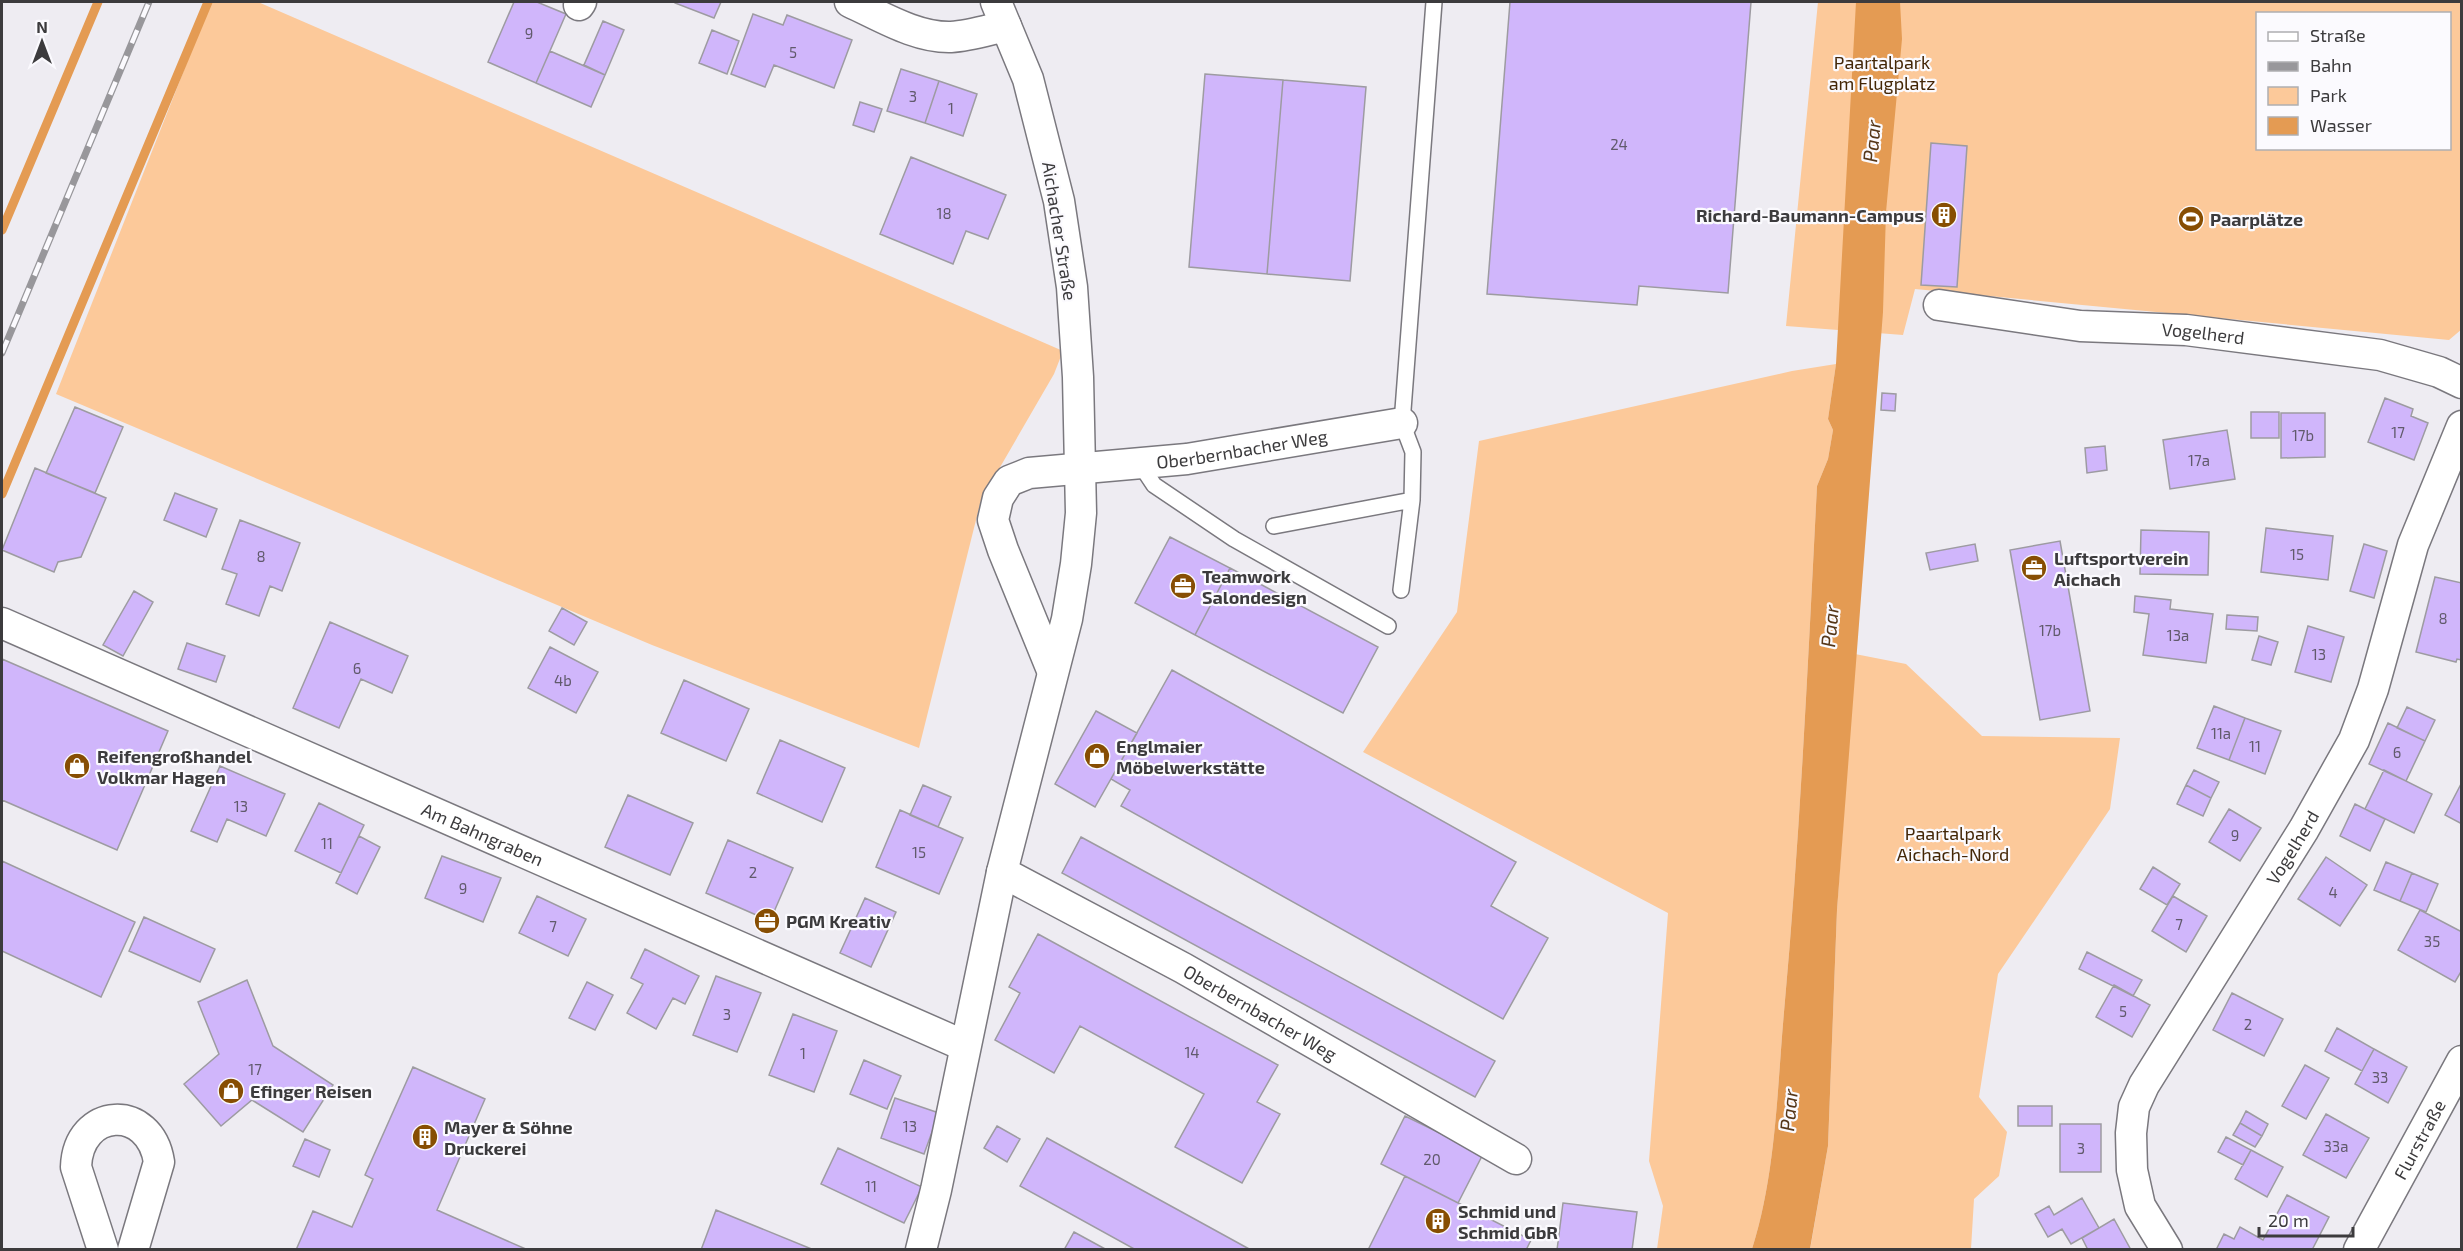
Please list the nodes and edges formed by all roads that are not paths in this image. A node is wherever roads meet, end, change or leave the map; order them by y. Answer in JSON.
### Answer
{"nodes":[{"id":1,"x":850,"y":2,"type":"edge"},
{"id":2,"x":1434,"y":2,"type":"edge"},
{"id":3,"x":1001,"y":14,"type":"edge"},
{"id":4,"x":1939,"y":305,"type":"dead end"},
{"id":5,"x":2462,"y":383,"type":"edge"},
{"id":6,"x":1402,"y":423,"type":"junction"},
{"id":7,"x":2462,"y":426,"type":"edge"},
{"id":8,"x":1140,"y":464,"type":"junction"},
{"id":9,"x":1081,"y":468,"type":"junction"},
{"id":10,"x":1412,"y":500,"type":"junction"},
{"id":11,"x":1274,"y":526,"type":"dead end"},
{"id":12,"x":1401,"y":590,"type":"dead end"},
{"id":13,"x":2,"y":623,"type":"edge"},
{"id":14,"x":1388,"y":626,"type":"dead end"},
{"id":15,"x":1052,"y":670,"type":"junction"},
{"id":16,"x":1002,"y":872,"type":"junction"},
{"id":17,"x":965,"y":1046,"type":"junction"},
{"id":18,"x":2462,"y":1061,"type":"edge"},
{"id":19,"x":1516,"y":1159,"type":"dead end"},
{"id":20,"x":103,"y":1250,"type":"edge"},
{"id":21,"x":133,"y":1250,"type":"edge"},
{"id":22,"x":921,"y":1250,"type":"edge"},
{"id":23,"x":2167,"y":1250,"type":"edge"},
{"id":24,"x":2359,"y":1250,"type":"edge"}],
"edges":[{"from":1,"to":3,"type":"street"},
{"from":2,"to":6,"type":"lane"},
{"from":3,"to":9,"type":"street","name":"Aichacher Straße"},
{"from":4,"to":5,"type":"street","name":"Vogelherd"},
{"from":6,"to":8,"type":"street","name":"Oberbernbacher Weg"},
{"from":6,"to":10,"type":"lane"},
{"from":7,"to":23,"type":"street","name":"Vogelherd"},
{"from":8,"to":9,"type":"street","name":"Oberbernbacher Weg"},
{"from":8,"to":14,"type":"lane"},
{"from":9,"to":15,"type":"street"},
{"from":9,"to":15,"type":"street","name":"Oberbernbacher Weg"},
{"from":10,"to":11,"type":"lane"},
{"from":10,"to":12,"type":"lane"},
{"from":13,"to":17,"type":"street","name":"Am Bahngraben"},
{"from":15,"to":16,"type":"street"},
{"from":16,"to":17,"type":"street"},
{"from":16,"to":19,"type":"street","name":"Oberbernbacher Weg"},
{"from":17,"to":22,"type":"street"},
{"from":18,"to":24,"type":"street","name":"Flurstraße"},
{"from":20,"to":21,"type":"street"}]}
